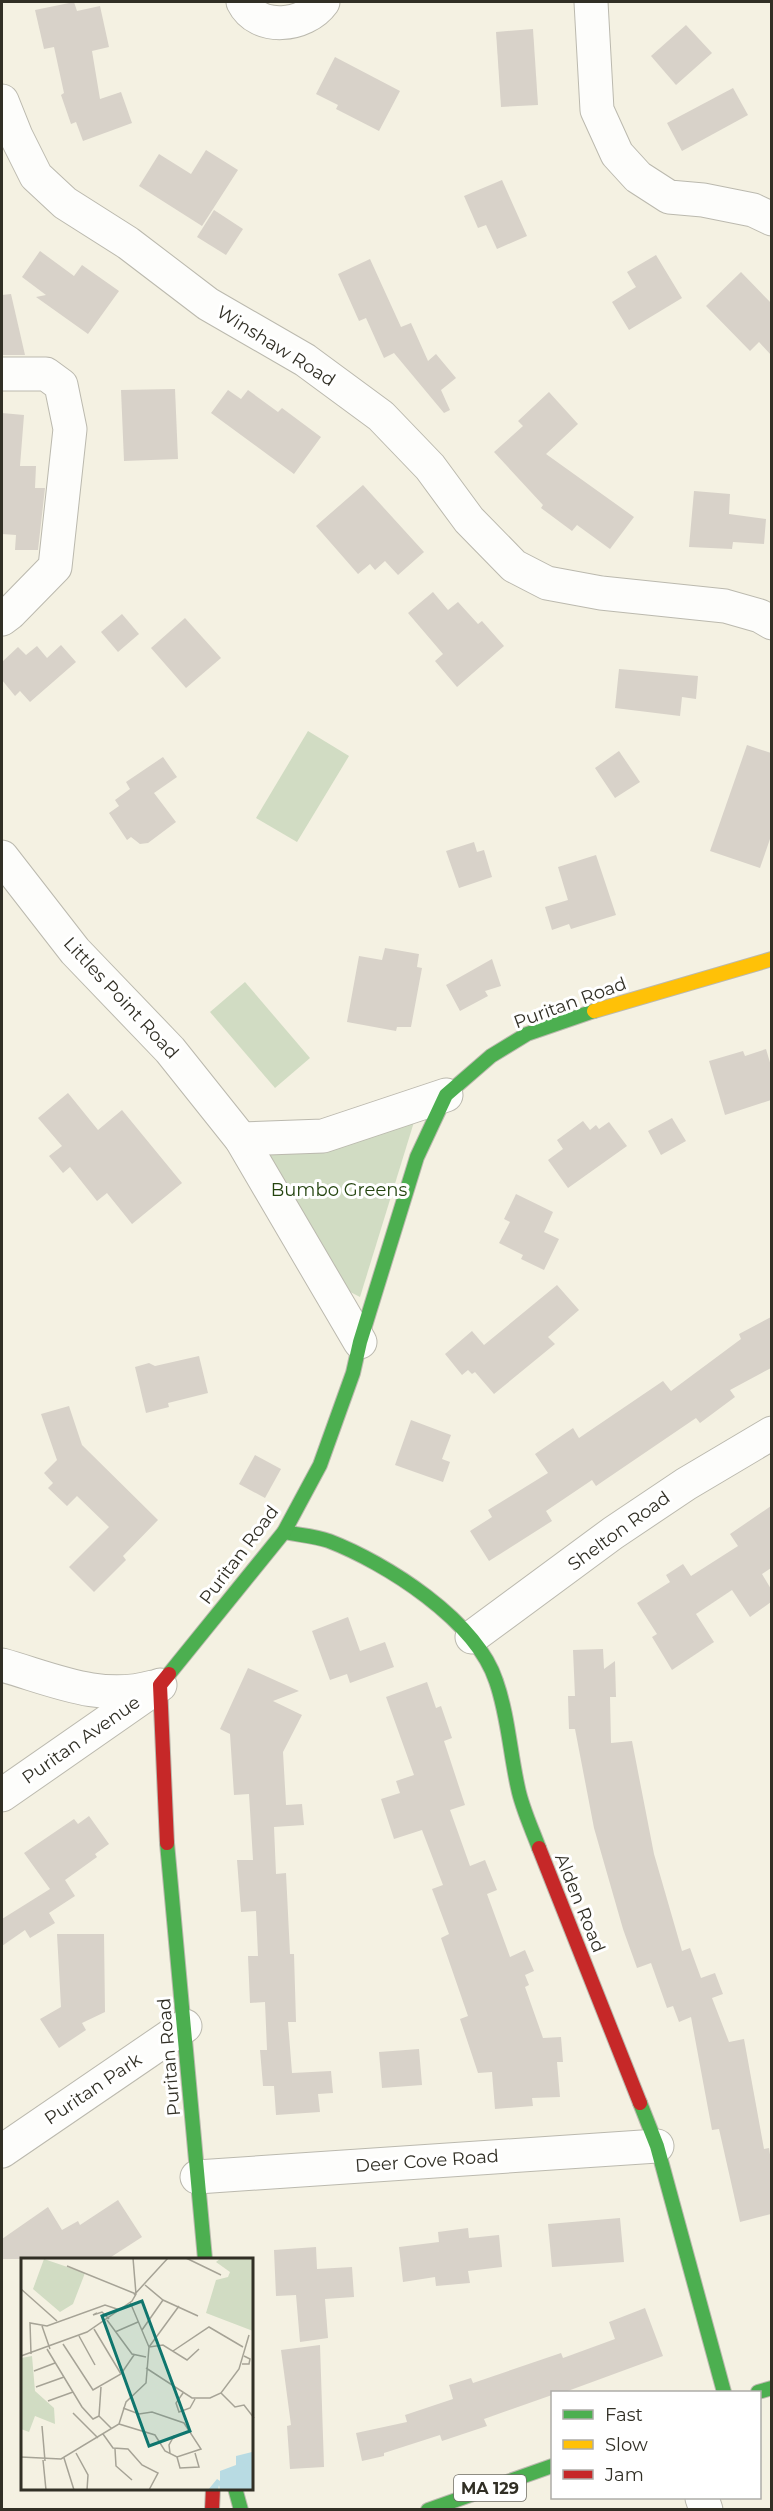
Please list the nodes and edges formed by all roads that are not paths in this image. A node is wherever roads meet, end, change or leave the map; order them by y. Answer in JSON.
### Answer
{"nodes":[{"id":1,"x":243,"y":2,"type":"edge"},
{"id":2,"x":323,"y":2,"type":"edge"},
{"id":3,"x":591,"y":2,"type":"edge"},
{"id":4,"x":2,"y":101,"type":"edge"},
{"id":5,"x":771,"y":219,"type":"edge"},
{"id":6,"x":2,"y":374,"type":"edge"},
{"id":7,"x":2,"y":619,"type":"edge"},
{"id":8,"x":771,"y":623,"type":"edge"},
{"id":9,"x":2,"y":857,"type":"edge"},
{"id":10,"x":771,"y":959,"type":"edge"},
{"id":11,"x":446,"y":1095,"type":"junction"},
{"id":12,"x":241,"y":1139,"type":"junction"},
{"id":13,"x":360,"y":1342,"type":"junction"},
{"id":14,"x":771,"y":1432,"type":"edge"},
{"id":15,"x":284,"y":1532,"type":"junction"},
{"id":16,"x":472,"y":1638,"type":"junction"},
{"id":17,"x":2,"y":1665,"type":"edge"},
{"id":18,"x":160,"y":1684,"type":"junction"},
{"id":19,"x":2,"y":1795,"type":"edge"},
{"id":20,"x":185,"y":2026,"type":"junction"},
{"id":21,"x":657,"y":2145,"type":"junction"},
{"id":22,"x":2,"y":2151,"type":"edge"},
{"id":23,"x":197,"y":2177,"type":"junction"},
{"id":24,"x":205,"y":2258,"type":"edge"},
{"id":25,"x":724,"y":2391,"type":"edge"},
{"id":26,"x":551,"y":2466,"type":"edge"},
{"id":27,"x":213,"y":2490,"type":"edge"},
{"id":28,"x":236,"y":2490,"type":"edge"},
{"id":29,"x":434,"y":2509,"type":"edge"},
{"id":30,"x":212,"y":2510,"type":"edge"},
{"id":31,"x":241,"y":2510,"type":"edge"}],
"edges":[{"from":1,"to":2,"type":"street"},
{"from":3,"to":5,"type":"street"},
{"from":4,"to":8,"type":"street","name":"Winshaw Road"},
{"from":6,"to":7,"type":"street"},
{"from":9,"to":12,"type":"street","name":"Littles Point Road"},
{"from":10,"to":11,"type":"street","name":"Puritan Road"},
{"from":11,"to":12,"type":"street"},
{"from":11,"to":13,"type":"street","name":"Puritan Road"},
{"from":12,"to":13,"type":"street","name":"Littles Point Road"},
{"from":13,"to":15,"type":"street","name":"Puritan Road"},
{"from":14,"to":16,"type":"street","name":"Shelton Road"},
{"from":15,"to":16,"type":"street","name":"Alden Road"},
{"from":15,"to":18,"type":"street","name":"Puritan Road"},
{"from":16,"to":21,"type":"street","name":"Alden Road"},
{"from":17,"to":18,"type":"street"},
{"from":18,"to":19,"type":"street","name":"Puritan Avenue"},
{"from":18,"to":20,"type":"street","name":"Puritan Road"},
{"from":20,"to":22,"type":"street","name":"Puritan Park"},
{"from":20,"to":23,"type":"street","name":"Puritan Road"},
{"from":21,"to":23,"type":"street","name":"Deer Cove Road"},
{"from":21,"to":25,"type":"street","name":"Alden Road"},
{"from":23,"to":24,"type":"street","name":"Puritan Road"},
{"from":26,"to":29,"type":"street","number":"MA 129"},
{"from":27,"to":30,"type":"street"},
{"from":28,"to":31,"type":"street"}]}
